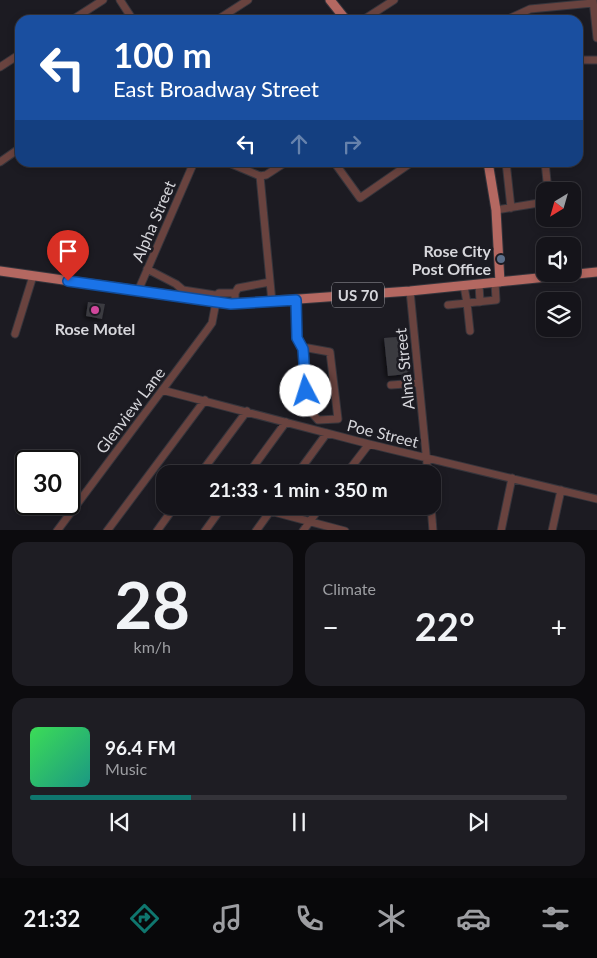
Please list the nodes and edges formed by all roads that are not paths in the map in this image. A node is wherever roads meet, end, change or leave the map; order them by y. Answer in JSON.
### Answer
{"nodes":[{"id":1,"x":103,"y":0,"type":"edge"},
{"id":2,"x":120,"y":0,"type":"edge"},
{"id":3,"x":248,"y":0,"type":"edge"},
{"id":4,"x":330,"y":0,"type":"edge"},
{"id":5,"x":394,"y":0,"type":"edge"},
{"id":6,"x":593,"y":1,"type":"edge"},
{"id":7,"x":80,"y":15,"type":"edge"},
{"id":8,"x":130,"y":15,"type":"edge"},
{"id":9,"x":225,"y":15,"type":"edge"},
{"id":10,"x":342,"y":15,"type":"edge"},
{"id":11,"x":371,"y":15,"type":"edge"},
{"id":12,"x":517,"y":15,"type":"edge"},
{"id":13,"x":597,"y":38,"type":"edge"},
{"id":14,"x":15,"y":57,"type":"edge"},
{"id":15,"x":583,"y":60,"type":"edge"},
{"id":16,"x":597,"y":60,"type":"edge"},
{"id":17,"x":0,"y":67,"type":"edge"},
{"id":18,"x":15,"y":152,"type":"edge"},
{"id":19,"x":0,"y":162,"type":"edge"},
{"id":20,"x":192,"y":167,"type":"edge"},
{"id":21,"x":239,"y":167,"type":"edge"},
{"id":22,"x":279,"y":167,"type":"edge"},
{"id":23,"x":338,"y":167,"type":"edge"},
{"id":24,"x":405,"y":167,"type":"edge"},
{"id":25,"x":489,"y":167,"type":"edge"},
{"id":26,"x":507,"y":167,"type":"edge"},
{"id":27,"x":546,"y":167,"type":"edge"},
{"id":28,"x":260,"y":176,"type":"junction"},
{"id":29,"x":547,"y":182,"type":"edge"},
{"id":30,"x":536,"y":204,"type":"edge"},
{"id":31,"x":511,"y":208,"type":"junction"},
{"id":32,"x":496,"y":210,"type":"junction"},
{"id":33,"x":147,"y":269,"type":"junction"},
{"id":34,"x":0,"y":271,"type":"edge"},
{"id":35,"x":597,"y":272,"type":"edge"},
{"id":36,"x":33,"y":276,"type":"junction"},
{"id":37,"x":270,"y":282,"type":"junction"},
{"id":38,"x":497,"y":282,"type":"junction"},
{"id":39,"x":479,"y":284,"type":"junction"},
{"id":40,"x":464,"y":286,"type":"junction"},
{"id":41,"x":410,"y":290,"type":"junction"},
{"id":42,"x":138,"y":292,"type":"junction"},
{"id":43,"x":235,"y":293,"type":"junction"},
{"id":44,"x":181,"y":294,"type":"junction"},
{"id":45,"x":214,"y":300,"type":"junction"},
{"id":46,"x":296,"y":300,"type":"junction"},
{"id":47,"x":272,"y":302,"type":"junction"},
{"id":48,"x":480,"y":302,"type":"junction"},
{"id":49,"x":467,"y":303,"type":"junction"},
{"id":50,"x":236,"y":304,"type":"junction"},
{"id":51,"x":448,"y":305,"type":"dead end"},
{"id":52,"x":470,"y":331,"type":"dead end"},
{"id":53,"x":15,"y":334,"type":"dead end"},
{"id":54,"x":303,"y":349,"type":"junction"},
{"id":55,"x":420,"y":383,"type":"junction"},
{"id":56,"x":391,"y":385,"type":"dead end"},
{"id":57,"x":162,"y":390,"type":"junction"},
{"id":58,"x":205,"y":400,"type":"junction"},
{"id":59,"x":247,"y":411,"type":"junction"},
{"id":60,"x":286,"y":422,"type":"junction"},
{"id":61,"x":327,"y":433,"type":"junction"},
{"id":62,"x":369,"y":444,"type":"junction"},
{"id":63,"x":427,"y":458,"type":"junction"},
{"id":64,"x":207,"y":465,"type":"edge"},
{"id":65,"x":255,"y":465,"type":"edge"},
{"id":66,"x":304,"y":465,"type":"edge"},
{"id":67,"x":353,"y":465,"type":"edge"},
{"id":68,"x":427,"y":465,"type":"edge"},
{"id":69,"x":512,"y":478,"type":"junction"},
{"id":70,"x":561,"y":490,"type":"junction"},
{"id":71,"x":597,"y":499,"type":"edge"},
{"id":72,"x":168,"y":515,"type":"edge"},
{"id":73,"x":216,"y":515,"type":"edge"},
{"id":74,"x":267,"y":515,"type":"edge"},
{"id":75,"x":293,"y":515,"type":"edge"},
{"id":76,"x":314,"y":515,"type":"edge"},
{"id":77,"x":432,"y":515,"type":"edge"},
{"id":78,"x":310,"y":520,"type":"junction"},
{"id":79,"x":57,"y":530,"type":"edge"},
{"id":80,"x":107,"y":530,"type":"edge"},
{"id":81,"x":157,"y":530,"type":"edge"},
{"id":82,"x":205,"y":530,"type":"edge"},
{"id":83,"x":256,"y":530,"type":"edge"},
{"id":84,"x":303,"y":530,"type":"edge"},
{"id":85,"x":345,"y":530,"type":"edge"},
{"id":86,"x":433,"y":530,"type":"edge"},
{"id":87,"x":500,"y":530,"type":"edge"},
{"id":88,"x":552,"y":530,"type":"edge"}],
"edges":[{"from":1,"to":7,"type":"street"},
{"from":2,"to":8,"type":"street"},
{"from":3,"to":9,"type":"street"},
{"from":4,"to":10,"type":"main road"},
{"from":5,"to":11,"type":"street"},
{"from":6,"to":12,"type":"street"},
{"from":6,"to":13,"type":"street"},
{"from":14,"to":17,"type":"street"},
{"from":15,"to":16,"type":"street"},
{"from":18,"to":19,"type":"street"},
{"from":20,"to":33,"type":"street","name":"Alpha Street"},
{"from":21,"to":28,"type":"street"},
{"from":22,"to":28,"type":"street"},
{"from":23,"to":24,"type":"street"},
{"from":25,"to":32,"type":"main road"},
{"from":26,"to":31,"type":"street"},
{"from":27,"to":29,"type":"street"},
{"from":28,"to":37,"type":"street"},
{"from":30,"to":31,"type":"street"},
{"from":31,"to":32,"type":"street"},
{"from":32,"to":38,"type":"main road"},
{"from":33,"to":42,"type":"street","name":"Alpha Street"},
{"from":33,"to":44,"type":"street"},
{"from":34,"to":36,"type":"main road","number":"US 70"},
{"from":35,"to":38,"type":"main road","number":"US 70"},
{"from":36,"to":42,"type":"main road","number":"US 70"},
{"from":36,"to":53,"type":"street"},
{"from":37,"to":43,"type":"street"},
{"from":37,"to":47,"type":"street"},
{"from":38,"to":39,"type":"main road","number":"US 70"},
{"from":38,"to":48,"type":"street"},
{"from":39,"to":40,"type":"main road","number":"US 70"},
{"from":39,"to":48,"type":"street"},
{"from":40,"to":41,"type":"main road","number":"US 70"},
{"from":40,"to":49,"type":"street"},
{"from":41,"to":46,"type":"main road","number":"US 70"},
{"from":41,"to":55,"type":"street","name":"Alma Street"},
{"from":42,"to":44,"type":"main road","number":"US 70"},
{"from":43,"to":45,"type":"street"},
{"from":43,"to":50,"type":"street"},
{"from":44,"to":45,"type":"main road","number":"US 70"},
{"from":45,"to":50,"type":"main road","number":"US 70"},
{"from":45,"to":57,"type":"street","name":"Glenview Lane"},
{"from":46,"to":47,"type":"main road","number":"US 70"},
{"from":46,"to":54,"type":"street"},
{"from":47,"to":50,"type":"main road","number":"US 70"},
{"from":48,"to":49,"type":"street"},
{"from":49,"to":51,"type":"street"},
{"from":49,"to":52,"type":"street"},
{"from":54,"to":54,"type":"street"},
{"from":55,"to":56,"type":"street"},
{"from":55,"to":63,"type":"street","name":"Alma Street"},
{"from":57,"to":58,"type":"street","name":"Poe Street"},
{"from":57,"to":79,"type":"street","name":"Glenview Lane"},
{"from":58,"to":59,"type":"street","name":"Poe Street"},
{"from":58,"to":80,"type":"street"},
{"from":59,"to":60,"type":"street","name":"Poe Street"},
{"from":59,"to":64,"type":"street"},
{"from":60,"to":61,"type":"street","name":"Poe Street"},
{"from":60,"to":65,"type":"street"},
{"from":61,"to":62,"type":"street","name":"Poe Street"},
{"from":61,"to":66,"type":"street"},
{"from":62,"to":63,"type":"street","name":"Poe Street"},
{"from":62,"to":67,"type":"street"},
{"from":63,"to":68,"type":"street","name":"Alma Street"},
{"from":63,"to":69,"type":"street","name":"Poe Street"},
{"from":69,"to":70,"type":"street","name":"Poe Street"},
{"from":69,"to":87,"type":"street"},
{"from":70,"to":71,"type":"street","name":"Poe Street"},
{"from":70,"to":88,"type":"street"},
{"from":72,"to":81,"type":"street"},
{"from":73,"to":82,"type":"street"},
{"from":74,"to":83,"type":"street"},
{"from":75,"to":78,"type":"street"},
{"from":76,"to":78,"type":"street"},
{"from":77,"to":86,"type":"street"},
{"from":78,"to":84,"type":"street"},
{"from":78,"to":85,"type":"street"}]}
